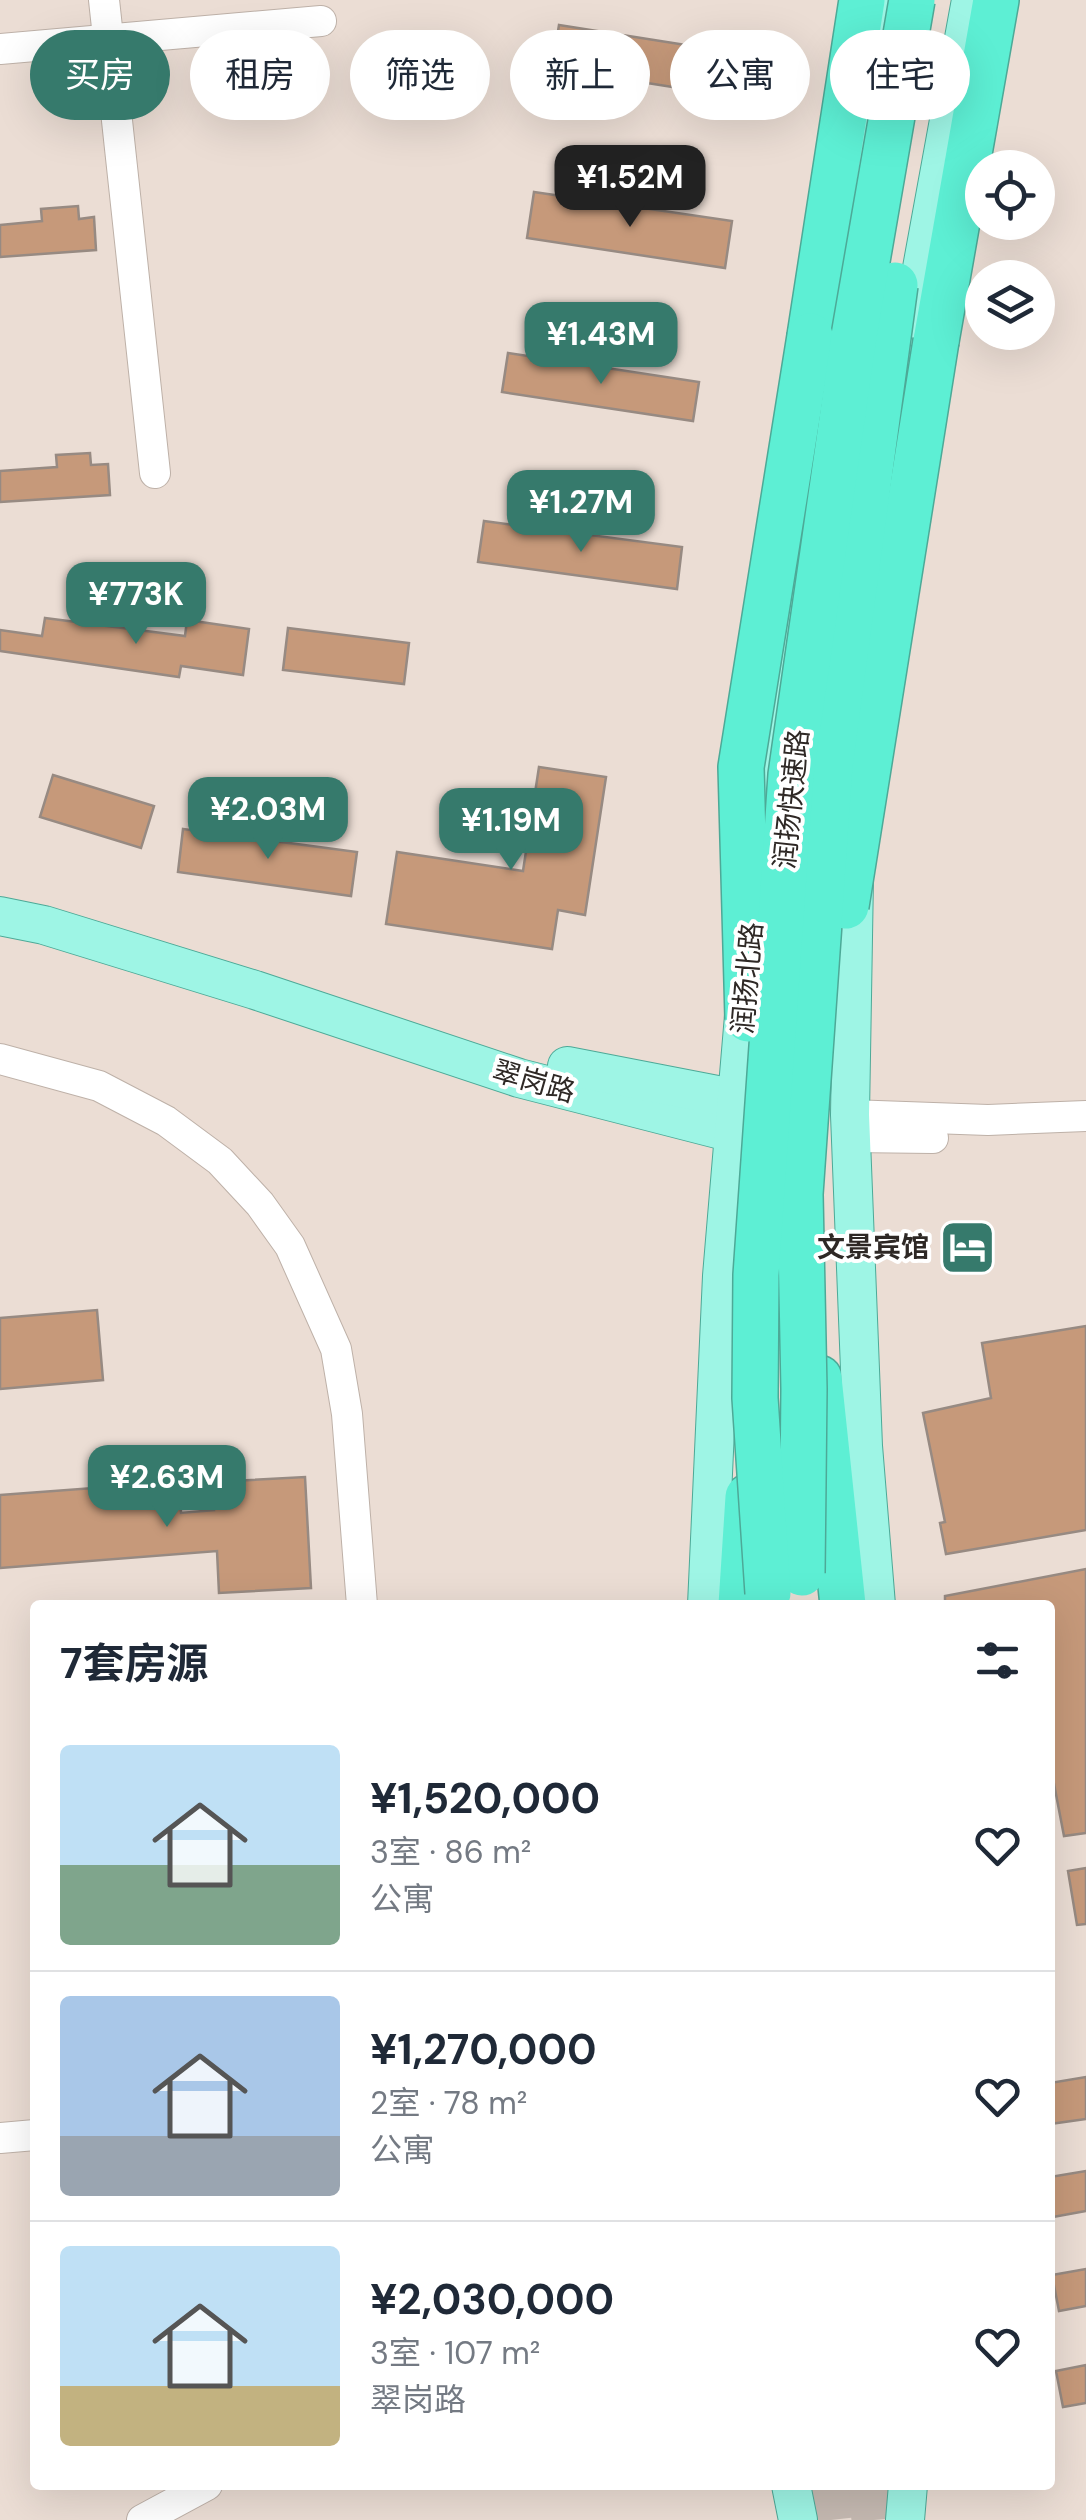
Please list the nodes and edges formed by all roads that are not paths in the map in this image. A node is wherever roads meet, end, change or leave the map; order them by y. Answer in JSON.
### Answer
{"nodes":[{"id":1,"x":104,"y":0,"type":"edge"},
{"id":2,"x":862,"y":0,"type":"edge"},
{"id":3,"x":885,"y":0,"type":"edge"},
{"id":4,"x":912,"y":0,"type":"edge"},
{"id":5,"x":943,"y":0,"type":"edge"},
{"id":6,"x":971,"y":0,"type":"edge"},
{"id":7,"x":996,"y":0,"type":"edge"},
{"id":8,"x":321,"y":21,"type":"dead end"},
{"id":9,"x":106,"y":30,"type":"edge"},
{"id":10,"x":170,"y":34,"type":"edge"},
{"id":11,"x":30,"y":46,"type":"edge"},
{"id":12,"x":0,"y":49,"type":"edge"},
{"id":13,"x":115,"y":120,"type":"edge"},
{"id":14,"x":154,"y":473,"type":"dead end"},
{"id":15,"x":0,"y":894,"type":"edge"},
{"id":16,"x":0,"y":916,"type":"edge"},
{"id":17,"x":0,"y":1059,"type":"edge"},
{"id":18,"x":1086,"y":1116,"type":"edge"},
{"id":19,"x":734,"y":1117,"type":"junction"},
{"id":20,"x":850,"y":1126,"type":"junction"},
{"id":21,"x":1086,"y":1135,"type":"edge"},
{"id":22,"x":800,"y":1194,"type":"junction"},
{"id":23,"x":756,"y":1276,"type":"junction"},
{"id":24,"x":779,"y":1595,"type":"edge"},
{"id":25,"x":362,"y":1600,"type":"edge"},
{"id":26,"x":876,"y":1600,"type":"edge"},
{"id":27,"x":30,"y":2135,"type":"edge"},
{"id":28,"x":0,"y":2138,"type":"edge"},
{"id":29,"x":198,"y":2490,"type":"edge"},
{"id":30,"x":792,"y":2490,"type":"edge"},
{"id":31,"x":908,"y":2490,"type":"edge"},
{"id":32,"x":142,"y":2520,"type":"edge"},
{"id":33,"x":798,"y":2520,"type":"edge"},
{"id":34,"x":905,"y":2520,"type":"edge"}],
"edges":[{"from":1,"to":9,"type":"street"},
{"from":2,"to":23,"type":"highway","bridge":true},
{"from":3,"to":19,"type":"main road","name":"润扬北路"},
{"from":4,"to":23,"type":"highway","name":"润扬快速路","bridge":true},
{"from":5,"to":22,"type":"highway","name":"润扬快速路","bridge":true},
{"from":6,"to":20,"type":"main road"},
{"from":7,"to":22,"type":"highway","bridge":true},
{"from":8,"to":10,"type":"street"},
{"from":11,"to":12,"type":"street"},
{"from":13,"to":14,"type":"street"},
{"from":15,"to":19,"type":"main road","name":"翠岗路"},
{"from":16,"to":19,"type":"main road","name":"翠岗路"},
{"from":17,"to":25,"type":"street"},
{"from":18,"to":20,"type":"street","name":"翠岗路"},
{"from":19,"to":20,"type":"main road","name":"翠岗路"},
{"from":19,"to":24,"type":"main road","name":"润扬北路"},
{"from":20,"to":21,"type":"street","name":"翠岗路"},
{"from":20,"to":26,"type":"main road"},
{"from":22,"to":24,"type":"highway","name":"润扬快速路","bridge":true},
{"from":23,"to":24,"type":"highway","name":"润扬快速路","bridge":true},
{"from":27,"to":28,"type":"street"},
{"from":29,"to":32,"type":"street"},
{"from":30,"to":33,"type":"main road"},
{"from":31,"to":34,"type":"main road"}]}
